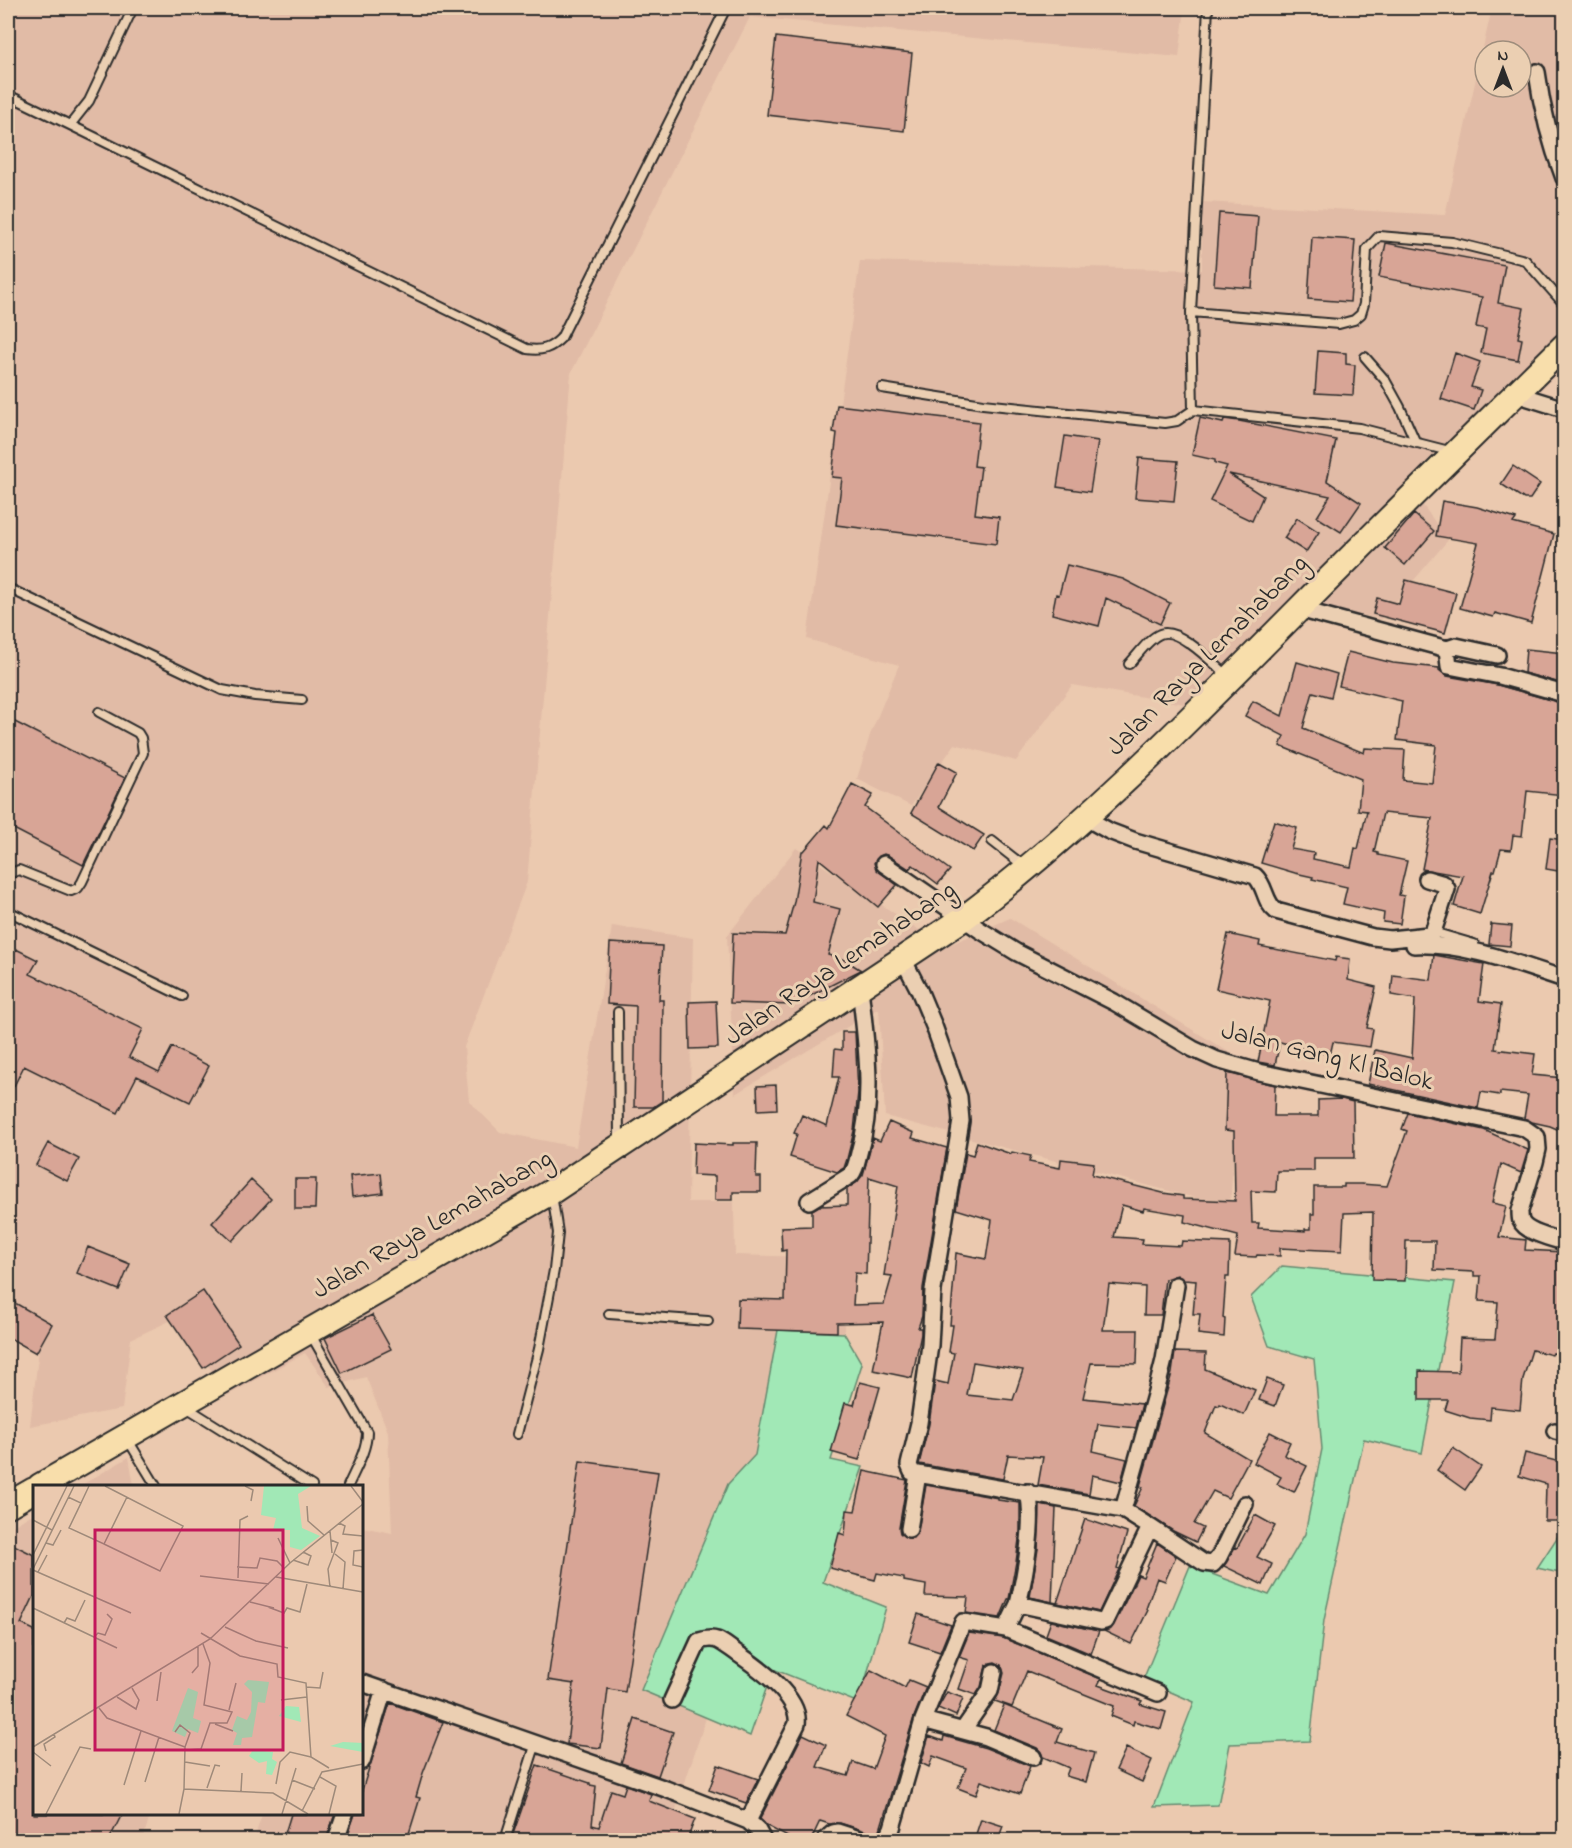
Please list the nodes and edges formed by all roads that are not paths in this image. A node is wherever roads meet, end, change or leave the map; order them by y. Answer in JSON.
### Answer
{"nodes":[{"id":1,"x":133,"y":8,"type":"edge"},
{"id":2,"x":726,"y":8,"type":"edge"},
{"id":3,"x":1208,"y":8,"type":"edge"},
{"id":4,"x":1537,"y":72,"type":"dead end"},
{"id":5,"x":8,"y":95,"type":"edge"},
{"id":6,"x":70,"y":125,"type":"junction"},
{"id":7,"x":1564,"y":178,"type":"edge"},
{"id":8,"x":1564,"y":304,"type":"edge"},
{"id":9,"x":1191,"y":312,"type":"junction"},
{"id":10,"x":1564,"y":346,"type":"edge"},
{"id":11,"x":1365,"y":357,"type":"dead end"},
{"id":12,"x":882,"y":388,"type":"dead end"},
{"id":13,"x":1516,"y":394,"type":"junction"},
{"id":14,"x":1564,"y":408,"type":"edge"},
{"id":15,"x":1193,"y":410,"type":"junction"},
{"id":16,"x":1416,"y":443,"type":"junction"},
{"id":17,"x":1456,"y":453,"type":"junction"},
{"id":18,"x":8,"y":588,"type":"edge"},
{"id":19,"x":1299,"y":609,"type":"junction"},
{"id":20,"x":1447,"y":649,"type":"junction"},
{"id":21,"x":1497,"y":655,"type":"dead end"},
{"id":22,"x":1129,"y":664,"type":"dead end"},
{"id":23,"x":1230,"y":678,"type":"junction"},
{"id":24,"x":1564,"y":694,"type":"edge"},
{"id":25,"x":302,"y":700,"type":"dead end"},
{"id":26,"x":99,"y":712,"type":"dead end"},
{"id":27,"x":1086,"y":818,"type":"junction"},
{"id":28,"x":992,"y":841,"type":"dead end"},
{"id":29,"x":884,"y":864,"type":"dead end"},
{"id":30,"x":1028,"y":869,"type":"junction"},
{"id":31,"x":8,"y":874,"type":"edge"},
{"id":32,"x":1427,"y":879,"type":"dead end"},
{"id":33,"x":8,"y":911,"type":"edge"},
{"id":34,"x":964,"y":918,"type":"junction"},
{"id":35,"x":1340,"y":930,"type":"junction"},
{"id":36,"x":1432,"y":932,"type":"junction"},
{"id":37,"x":1474,"y":944,"type":"dead end"},
{"id":38,"x":903,"y":958,"type":"junction"},
{"id":39,"x":1564,"y":979,"type":"edge"},
{"id":40,"x":860,"y":988,"type":"junction"},
{"id":41,"x":182,"y":996,"type":"dead end"},
{"id":42,"x":618,"y":1012,"type":"dead end"},
{"id":43,"x":619,"y":1148,"type":"junction"},
{"id":44,"x":551,"y":1192,"type":"junction"},
{"id":45,"x":809,"y":1201,"type":"dead end"},
{"id":46,"x":1564,"y":1242,"type":"edge"},
{"id":47,"x":1176,"y":1286,"type":"dead end"},
{"id":48,"x":609,"y":1314,"type":"dead end"},
{"id":49,"x":708,"y":1321,"type":"dead end"},
{"id":50,"x":309,"y":1331,"type":"junction"},
{"id":51,"x":181,"y":1404,"type":"junction"},
{"id":52,"x":517,"y":1434,"type":"dead end"},
{"id":53,"x":125,"y":1436,"type":"junction"},
{"id":54,"x":918,"y":1474,"type":"junction"},
{"id":55,"x":47,"y":1485,"type":"edge"},
{"id":56,"x":155,"y":1485,"type":"edge"},
{"id":57,"x":310,"y":1485,"type":"edge"},
{"id":58,"x":348,"y":1485,"type":"edge"},
{"id":59,"x":1028,"y":1492,"type":"junction"},
{"id":60,"x":1245,"y":1504,"type":"dead end"},
{"id":61,"x":1123,"y":1510,"type":"junction"},
{"id":62,"x":1150,"y":1527,"type":"junction"},
{"id":63,"x":909,"y":1529,"type":"dead end"},
{"id":64,"x":1018,"y":1604,"type":"junction"},
{"id":65,"x":1006,"y":1629,"type":"junction"},
{"id":66,"x":994,"y":1672,"type":"dead end"},
{"id":67,"x":363,"y":1683,"type":"edge"},
{"id":68,"x":384,"y":1690,"type":"junction"},
{"id":69,"x":1158,"y":1694,"type":"dead end"},
{"id":70,"x":672,"y":1700,"type":"dead end"},
{"id":71,"x":923,"y":1720,"type":"junction"},
{"id":72,"x":963,"y":1730,"type":"junction"},
{"id":73,"x":536,"y":1743,"type":"junction"},
{"id":74,"x":1033,"y":1757,"type":"dead end"},
{"id":75,"x":363,"y":1758,"type":"edge"},
{"id":76,"x":345,"y":1815,"type":"edge"},
{"id":77,"x":748,"y":1821,"type":"junction"},
{"id":78,"x":336,"y":1840,"type":"edge"},
{"id":79,"x":505,"y":1840,"type":"edge"},
{"id":80,"x":763,"y":1840,"type":"edge"},
{"id":81,"x":825,"y":1840,"type":"edge"},
{"id":82,"x":862,"y":1840,"type":"edge"},
{"id":83,"x":883,"y":1840,"type":"edge"}],
"edges":[{"from":1,"to":6,"type":"lane"},
{"from":2,"to":6,"type":"lane"},
{"from":3,"to":9,"type":"lane"},
{"from":4,"to":7,"type":"street"},
{"from":5,"to":6,"type":"lane"},
{"from":8,"to":9,"type":"lane"},
{"from":9,"to":15,"type":"lane"},
{"from":10,"to":13,"type":"main road","name":"Jalan Raya Lemahabang"},
{"from":11,"to":16,"type":"lane"},
{"from":12,"to":15,"type":"lane"},
{"from":13,"to":14,"type":"street"},
{"from":13,"to":17,"type":"main road","name":"Jalan Raya Lemahabang"},
{"from":15,"to":16,"type":"lane"},
{"from":16,"to":17,"type":"lane"},
{"from":17,"to":19,"type":"main road","name":"Jalan Raya Lemahabang"},
{"from":18,"to":25,"type":"lane"},
{"from":19,"to":20,"type":"street"},
{"from":19,"to":23,"type":"main road","name":"Jalan Raya Lemahabang"},
{"from":20,"to":21,"type":"street"},
{"from":20,"to":24,"type":"street"},
{"from":22,"to":23,"type":"lane"},
{"from":23,"to":27,"type":"main road","name":"Jalan Raya Lemahabang"},
{"from":26,"to":31,"type":"lane"},
{"from":27,"to":30,"type":"main road","name":"Jalan Raya Lemahabang"},
{"from":27,"to":35,"type":"street"},
{"from":28,"to":30,"type":"lane"},
{"from":29,"to":34,"type":"street"},
{"from":30,"to":34,"type":"main road","name":"Jalan Raya Lemahabang"},
{"from":32,"to":36,"type":"street"},
{"from":33,"to":41,"type":"lane"},
{"from":34,"to":38,"type":"main road","name":"Jalan Raya Lemahabang"},
{"from":34,"to":46,"type":"street","name":"Jalan Gang Kl Balok"},
{"from":35,"to":36,"type":"street"},
{"from":35,"to":39,"type":"street"},
{"from":36,"to":37,"type":"lane"},
{"from":38,"to":40,"type":"main road","name":"Jalan Raya Lemahabang"},
{"from":38,"to":54,"type":"street"},
{"from":40,"to":43,"type":"main road","name":"Jalan Raya Lemahabang"},
{"from":40,"to":45,"type":"street"},
{"from":42,"to":43,"type":"lane"},
{"from":43,"to":44,"type":"main road","name":"Jalan Raya Lemahabang"},
{"from":44,"to":50,"type":"main road","name":"Jalan Raya Lemahabang"},
{"from":44,"to":52,"type":"lane"},
{"from":47,"to":61,"type":"street"},
{"from":48,"to":49,"type":"lane"},
{"from":50,"to":51,"type":"main road","name":"Jalan Raya Lemahabang"},
{"from":50,"to":58,"type":"lane"},
{"from":51,"to":53,"type":"main road","name":"Jalan Raya Lemahabang"},
{"from":51,"to":57,"type":"lane"},
{"from":53,"to":55,"type":"main road","name":"Jalan Raya Lemahabang"},
{"from":53,"to":56,"type":"lane"},
{"from":54,"to":59,"type":"street"},
{"from":54,"to":63,"type":"street"},
{"from":59,"to":61,"type":"street"},
{"from":59,"to":64,"type":"street"},
{"from":60,"to":62,"type":"street"},
{"from":61,"to":62,"type":"street"},
{"from":62,"to":64,"type":"street"},
{"from":64,"to":65,"type":"street"},
{"from":65,"to":69,"type":"street"},
{"from":65,"to":71,"type":"street"},
{"from":66,"to":72,"type":"street"},
{"from":67,"to":68,"type":"street"},
{"from":68,"to":73,"type":"street"},
{"from":68,"to":75,"type":"street"},
{"from":70,"to":77,"type":"street"},
{"from":71,"to":72,"type":"street"},
{"from":71,"to":83,"type":"street"},
{"from":72,"to":74,"type":"street"},
{"from":73,"to":77,"type":"street"},
{"from":73,"to":79,"type":"lane"},
{"from":76,"to":78,"type":"street"},
{"from":77,"to":80,"type":"street"},
{"from":81,"to":82,"type":"street"}]}
